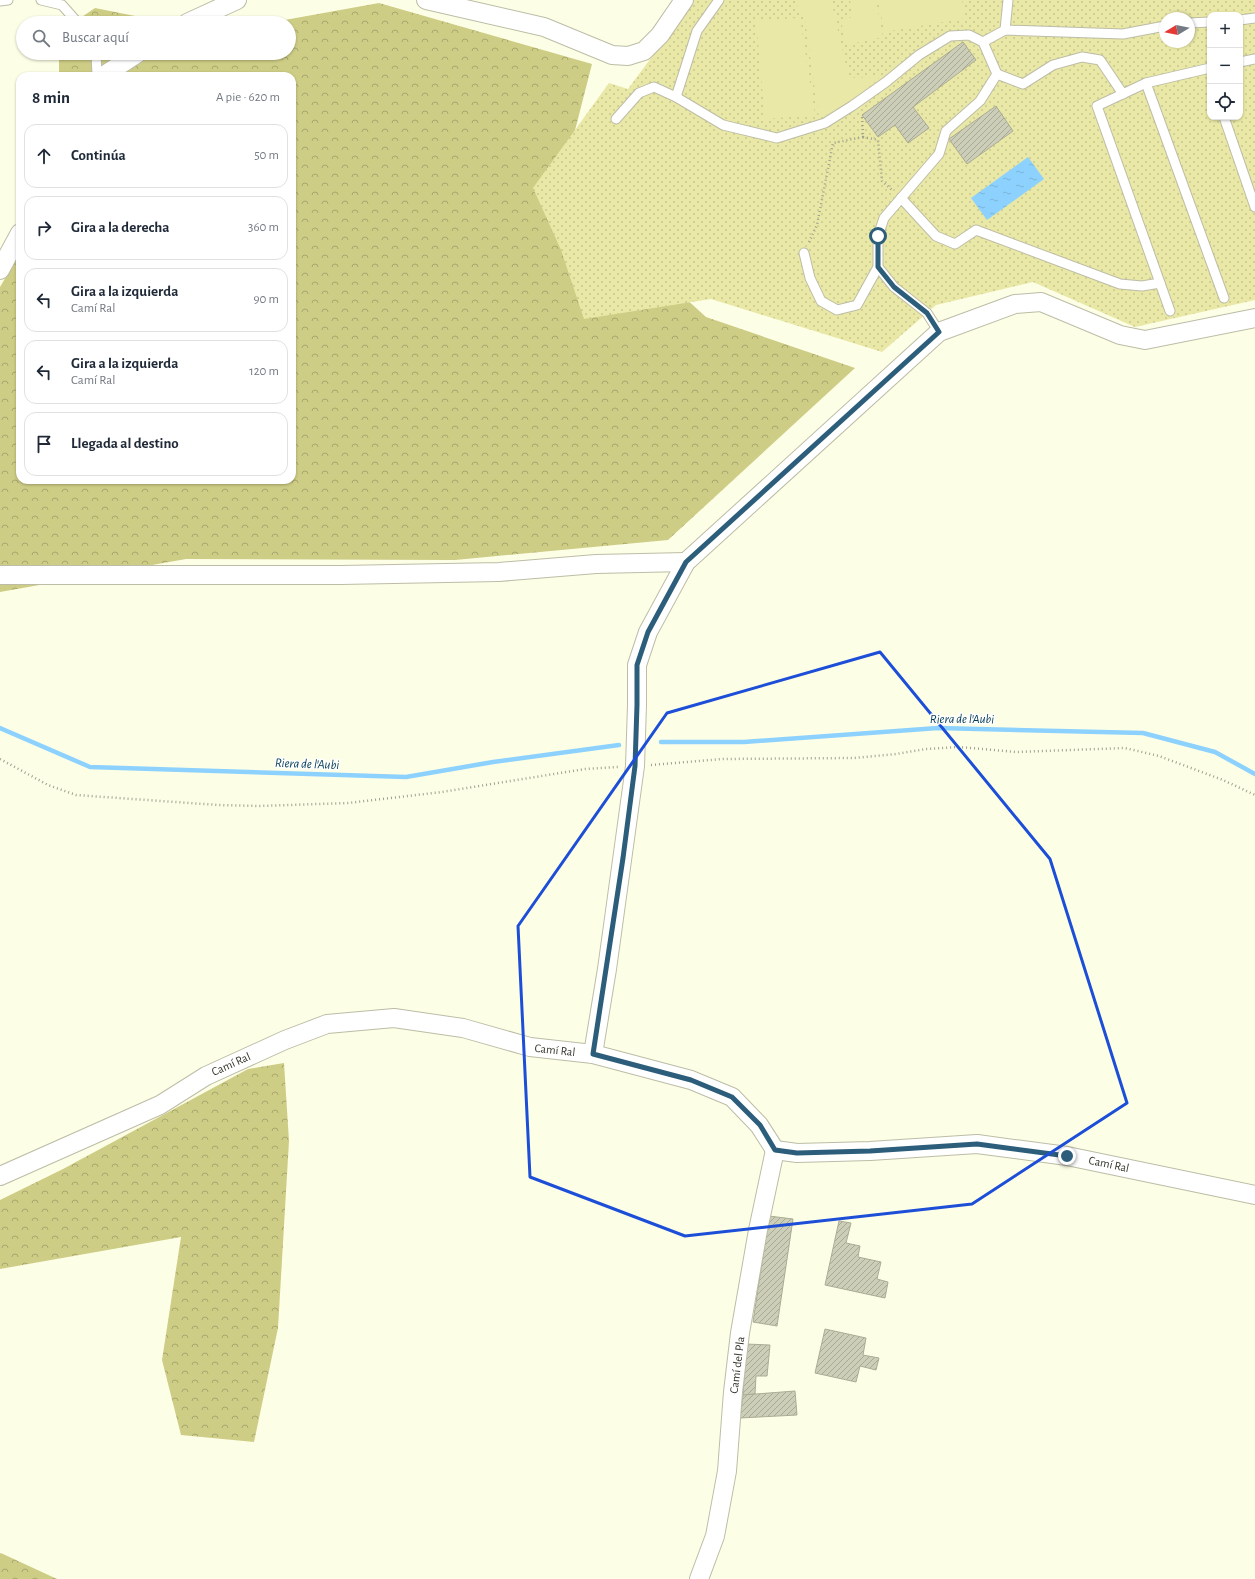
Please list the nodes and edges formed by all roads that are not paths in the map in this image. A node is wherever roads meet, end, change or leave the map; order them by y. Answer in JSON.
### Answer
{"nodes":[{"id":1,"x":8,"y":0,"type":"edge"},
{"id":2,"x":40,"y":0,"type":"edge"},
{"id":3,"x":237,"y":0,"type":"edge"},
{"id":4,"x":426,"y":0,"type":"edge"},
{"id":5,"x":684,"y":0,"type":"edge"},
{"id":6,"x":719,"y":0,"type":"edge"},
{"id":7,"x":1008,"y":0,"type":"edge"},
{"id":8,"x":0,"y":1,"type":"edge"},
{"id":9,"x":72,"y":16,"type":"edge"},
{"id":10,"x":202,"y":16,"type":"edge"},
{"id":11,"x":1255,"y":18,"type":"edge"},
{"id":12,"x":1243,"y":20,"type":"edge"},
{"id":13,"x":1207,"y":22,"type":"edge"},
{"id":14,"x":1195,"y":23,"type":"edge"},
{"id":15,"x":1159,"y":27,"type":"edge"},
{"id":16,"x":1005,"y":30,"type":"junction"},
{"id":17,"x":983,"y":42,"type":"junction"},
{"id":18,"x":1255,"y":59,"type":"edge"},
{"id":19,"x":96,"y":60,"type":"edge"},
{"id":20,"x":127,"y":60,"type":"edge"},
{"id":21,"x":1243,"y":61,"type":"edge"},
{"id":22,"x":1207,"y":71,"type":"edge"},
{"id":23,"x":97,"y":72,"type":"edge"},
{"id":24,"x":109,"y":72,"type":"edge"},
{"id":25,"x":997,"y":74,"type":"junction"},
{"id":26,"x":1146,"y":83,"type":"junction"},
{"id":27,"x":1123,"y":94,"type":"junction"},
{"id":28,"x":676,"y":97,"type":"junction"},
{"id":29,"x":616,"y":119,"type":"dead end"},
{"id":30,"x":1225,"y":120,"type":"edge"},
{"id":31,"x":901,"y":198,"type":"junction"},
{"id":32,"x":1255,"y":207,"type":"edge"},
{"id":33,"x":16,"y":240,"type":"edge"},
{"id":34,"x":804,"y":253,"type":"road end"},
{"id":35,"x":878,"y":267,"type":"junction"},
{"id":36,"x":0,"y":270,"type":"edge"},
{"id":37,"x":1160,"y":283,"type":"junction"},
{"id":38,"x":1224,"y":298,"type":"dead end"},
{"id":39,"x":1170,"y":311,"type":"dead end"},
{"id":40,"x":1255,"y":318,"type":"edge"},
{"id":41,"x":939,"y":332,"type":"junction"},
{"id":42,"x":686,"y":562,"type":"junction"},
{"id":43,"x":0,"y":575,"type":"edge"},
{"id":44,"x":593,"y":1054,"type":"junction"},
{"id":45,"x":775,"y":1150,"type":"junction"},
{"id":46,"x":0,"y":1176,"type":"edge"},
{"id":47,"x":1255,"y":1195,"type":"edge"},
{"id":48,"x":699,"y":1579,"type":"edge"}],
"edges":[{"from":1,"to":8,"type":"lane"},
{"from":2,"to":9,"type":"lane"},
{"from":3,"to":10,"type":"street"},
{"from":4,"to":5,"type":"street"},
{"from":6,"to":28,"type":"lane"},
{"from":7,"to":16,"type":"lane"},
{"from":11,"to":12,"type":"lane"},
{"from":13,"to":14,"type":"lane"},
{"from":15,"to":16,"type":"lane"},
{"from":16,"to":17,"type":"lane"},
{"from":17,"to":25,"type":"lane"},
{"from":17,"to":28,"type":"lane"},
{"from":18,"to":21,"type":"lane"},
{"from":19,"to":23,"type":"lane"},
{"from":20,"to":24,"type":"street"},
{"from":22,"to":26,"type":"lane"},
{"from":25,"to":27,"type":"lane"},
{"from":25,"to":31,"type":"lane"},
{"from":26,"to":27,"type":"lane"},
{"from":26,"to":38,"type":"lane"},
{"from":27,"to":37,"type":"lane"},
{"from":28,"to":29,"type":"lane"},
{"from":30,"to":32,"type":"lane"},
{"from":31,"to":35,"type":"lane"},
{"from":31,"to":37,"type":"lane"},
{"from":33,"to":36,"type":"street"},
{"from":34,"to":35,"type":"lane"},
{"from":35,"to":41,"type":"lane"},
{"from":37,"to":39,"type":"lane"},
{"from":40,"to":41,"type":"street"},
{"from":41,"to":42,"type":"street"},
{"from":42,"to":43,"type":"street"},
{"from":42,"to":44,"type":"street"},
{"from":44,"to":45,"type":"street","name":"Camí Ral"},
{"from":44,"to":46,"type":"street","name":"Camí Ral"},
{"from":45,"to":47,"type":"street","name":"Camí Ral"},
{"from":45,"to":48,"type":"street","name":"Camí del Pla"}]}
